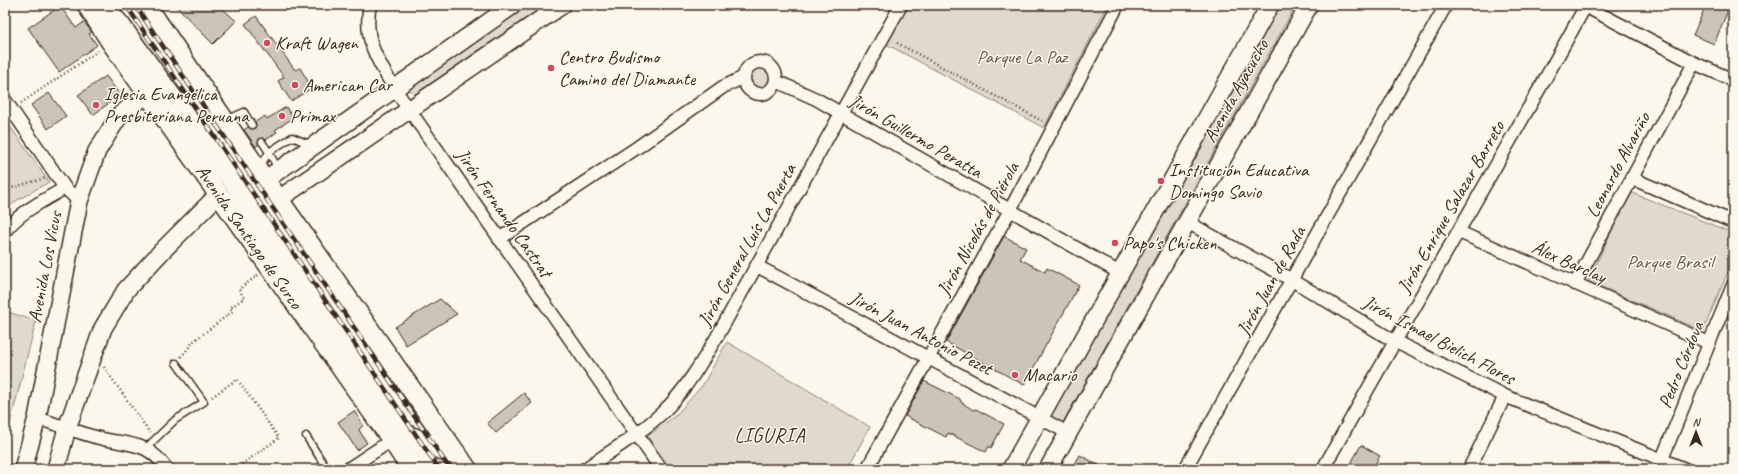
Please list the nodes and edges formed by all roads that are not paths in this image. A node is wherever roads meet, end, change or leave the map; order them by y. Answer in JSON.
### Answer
{"nodes":[{"id":1,"x":87,"y":5,"type":"edge"},
{"id":2,"x":102,"y":5,"type":"edge"},
{"id":3,"x":111,"y":5,"type":"edge"},
{"id":4,"x":370,"y":5,"type":"edge"},
{"id":5,"x":513,"y":5,"type":"edge"},
{"id":6,"x":562,"y":5,"type":"edge"},
{"id":7,"x":901,"y":5,"type":"edge"},
{"id":8,"x":1118,"y":5,"type":"edge"},
{"id":9,"x":1270,"y":5,"type":"edge"},
{"id":10,"x":1309,"y":5,"type":"edge"},
{"id":11,"x":1446,"y":5,"type":"edge"},
{"id":12,"x":1584,"y":5,"type":"edge"},
{"id":13,"x":149,"y":6,"type":"edge"},
{"id":14,"x":116,"y":34,"type":"junction"},
{"id":15,"x":1694,"y":63,"type":"junction"},
{"id":16,"x":744,"y":77,"type":"junction"},
{"id":17,"x":1733,"y":80,"type":"edge"},
{"id":18,"x":776,"y":81,"type":"junction"},
{"id":19,"x":394,"y":88,"type":"junction"},
{"id":20,"x":148,"y":93,"type":"junction"},
{"id":21,"x":8,"y":105,"type":"edge"},
{"id":22,"x":408,"y":110,"type":"junction"},
{"id":23,"x":840,"y":114,"type":"junction"},
{"id":24,"x":225,"y":120,"type":"junction"},
{"id":25,"x":252,"y":125,"type":"dead end"},
{"id":26,"x":262,"y":142,"type":"dead end"},
{"id":27,"x":310,"y":147,"type":"junction"},
{"id":28,"x":269,"y":152,"type":"junction"},
{"id":29,"x":322,"y":169,"type":"junction"},
{"id":30,"x":267,"y":173,"type":"junction"},
{"id":31,"x":1631,"y":178,"type":"junction"},
{"id":32,"x":65,"y":188,"type":"junction"},
{"id":33,"x":219,"y":194,"type":"junction"},
{"id":34,"x":279,"y":199,"type":"junction"},
{"id":35,"x":79,"y":201,"type":"junction"},
{"id":36,"x":1010,"y":210,"type":"junction"},
{"id":37,"x":1187,"y":222,"type":"junction"},
{"id":38,"x":1733,"y":222,"type":"edge"},
{"id":39,"x":5,"y":231,"type":"edge"},
{"id":40,"x":1459,"y":232,"type":"junction"},
{"id":41,"x":499,"y":238,"type":"junction"},
{"id":42,"x":757,"y":266,"type":"junction"},
{"id":43,"x":1120,"y":273,"type":"junction"},
{"id":44,"x":1292,"y":280,"type":"junction"},
{"id":45,"x":1575,"y":284,"type":"junction"},
{"id":46,"x":1733,"y":285,"type":"edge"},
{"id":47,"x":1394,"y":341,"type":"junction"},
{"id":48,"x":1709,"y":343,"type":"junction"},
{"id":49,"x":929,"y":357,"type":"junction"},
{"id":50,"x":176,"y":364,"type":"road end"},
{"id":51,"x":1506,"y":396,"type":"junction"},
{"id":52,"x":1039,"y":417,"type":"junction"},
{"id":53,"x":37,"y":418,"type":"junction"},
{"id":54,"x":67,"y":428,"type":"junction"},
{"id":55,"x":636,"y":433,"type":"junction"},
{"id":56,"x":1068,"y":433,"type":"junction"},
{"id":57,"x":306,"y":436,"type":"dead end"},
{"id":58,"x":398,"y":437,"type":"junction"},
{"id":59,"x":150,"y":444,"type":"junction"},
{"id":60,"x":1662,"y":459,"type":"junction"},
{"id":61,"x":464,"y":464,"type":"edge"},
{"id":62,"x":23,"y":469,"type":"edge"},
{"id":63,"x":56,"y":469,"type":"edge"},
{"id":64,"x":167,"y":469,"type":"edge"},
{"id":65,"x":327,"y":469,"type":"edge"},
{"id":66,"x":348,"y":469,"type":"edge"},
{"id":67,"x":411,"y":469,"type":"edge"},
{"id":68,"x":428,"y":469,"type":"edge"},
{"id":69,"x":584,"y":469,"type":"edge"},
{"id":70,"x":661,"y":469,"type":"edge"},
{"id":71,"x":867,"y":469,"type":"edge"},
{"id":72,"x":1011,"y":469,"type":"edge"},
{"id":73,"x":1048,"y":469,"type":"edge"},
{"id":74,"x":1184,"y":469,"type":"edge"},
{"id":75,"x":1323,"y":469,"type":"edge"},
{"id":76,"x":1469,"y":469,"type":"edge"},
{"id":77,"x":1685,"y":469,"type":"edge"}],
"edges":[{"from":1,"to":14,"type":"main road","name":"Avenida Santiago de Surco"},
{"from":2,"to":14,"type":"main road"},
{"from":3,"to":14,"type":"main road","name":"Avenida Santiago de Surco"},
{"from":4,"to":19,"type":"street","name":"Jirón Fernando Castrat"},
{"from":5,"to":19,"type":"street"},
{"from":6,"to":22,"type":"street"},
{"from":7,"to":23,"type":"street","name":"Jirón General Luís La Puerta"},
{"from":8,"to":36,"type":"street","name":"Jirón Nicolás de Piérola"},
{"from":9,"to":43,"type":"street","name":"Avenida Ayacucho"},
{"from":10,"to":37,"type":"street","name":"Avenida Ayacucho"},
{"from":11,"to":44,"type":"street","name":"Jirón Juan de Rada"},
{"from":12,"to":15,"type":"street"},
{"from":12,"to":40,"type":"street","name":"Jirón Enrique Salazar Barreto"},
{"from":13,"to":24,"type":"main road"},
{"from":14,"to":20,"type":"main road","name":"Avenida Santiago de Surco"},
{"from":14,"to":58,"type":"main road","name":"Avenida Santiago de Surco"},
{"from":15,"to":17,"type":"street"},
{"from":15,"to":31,"type":"street","name":"Leonardo Alvariño"},
{"from":16,"to":18,"type":"street"},
{"from":16,"to":18,"type":"street"},
{"from":16,"to":41,"type":"street"},
{"from":18,"to":23,"type":"street","name":"Jirón Guillermo Peratta"},
{"from":19,"to":22,"type":"street","name":"Jirón Fernando Castrat"},
{"from":19,"to":27,"type":"street"},
{"from":20,"to":33,"type":"main road","name":"Avenida Santiago de Surco"},
{"from":20,"to":35,"type":"street","name":"Avenida Los Vicus"},
{"from":21,"to":32,"type":"street"},
{"from":22,"to":29,"type":"street"},
{"from":22,"to":41,"type":"street","name":"Jirón Fernando Castrat"},
{"from":23,"to":36,"type":"street","name":"Jirón Guillermo Peratta"},
{"from":23,"to":42,"type":"street","name":"Jirón General Luís La Puerta"},
{"from":24,"to":25,"type":"lane"},
{"from":24,"to":30,"type":"main road"},
{"from":26,"to":28,"type":"lane"},
{"from":27,"to":28,"type":"lane"},
{"from":27,"to":29,"type":"street"},
{"from":27,"to":30,"type":"street"},
{"from":28,"to":30,"type":"lane"},
{"from":28,"to":30,"type":"lane"},
{"from":29,"to":34,"type":"street"},
{"from":30,"to":34,"type":"main road"},
{"from":31,"to":38,"type":"street"},
{"from":31,"to":45,"type":"street","name":"Leonardo Alvariño"},
{"from":32,"to":35,"type":"street"},
{"from":32,"to":39,"type":"street"},
{"from":33,"to":54,"type":"street"},
{"from":33,"to":58,"type":"main road","name":"Avenida Santiago de Surco"},
{"from":34,"to":61,"type":"main road"},
{"from":35,"to":53,"type":"street","name":"Avenida Los Vicus"},
{"from":36,"to":43,"type":"street","name":"Jirón Guillermo Peratta"},
{"from":36,"to":49,"type":"street","name":"Jirón Nicolás de Piérola"},
{"from":37,"to":44,"type":"street","name":"Jirón Ismael Bielich Flores"},
{"from":37,"to":56,"type":"street","name":"Avenida Ayacucho"},
{"from":40,"to":45,"type":"street","name":"Álex Barclay"},
{"from":40,"to":47,"type":"street","name":"Jirón Enrique Salazar Barreto"},
{"from":41,"to":55,"type":"street","name":"Jirón Fernando Castrat"},
{"from":42,"to":49,"type":"street","name":"Jirón Juan Antonio Pezet"},
{"from":42,"to":55,"type":"street","name":"Jirón General Luís La Puerta"},
{"from":43,"to":52,"type":"street","name":"Avenida Ayacucho"},
{"from":44,"to":47,"type":"street","name":"Jirón Ismael Bielich Flores"},
{"from":44,"to":74,"type":"street","name":"Jirón Juan de Rada"},
{"from":45,"to":48,"type":"street","name":"Álex Barclay"},
{"from":46,"to":48,"type":"street","name":"Pedro Córdova"},
{"from":47,"to":51,"type":"street","name":"Jirón Ismael Bielich Flores"},
{"from":47,"to":75,"type":"street","name":"Jirón Enrique Salazar Barreto"},
{"from":48,"to":60,"type":"street","name":"Pedro Córdova"},
{"from":49,"to":52,"type":"street","name":"Jirón Juan Antonio Pezet"},
{"from":49,"to":71,"type":"street","name":"Jirón Nicolás de Piérola"},
{"from":50,"to":59,"type":"lane"},
{"from":51,"to":60,"type":"street","name":"Jirón Ismael Bielich Flores"},
{"from":51,"to":76,"type":"street"},
{"from":52,"to":56,"type":"street","name":"Jirón Juan Antonio Pezet"},
{"from":52,"to":72,"type":"street","name":"Avenida Ayacucho"},
{"from":53,"to":54,"type":"street"},
{"from":53,"to":62,"type":"street","name":"Avenida Los Vicus"},
{"from":54,"to":59,"type":"street"},
{"from":54,"to":63,"type":"street"},
{"from":55,"to":69,"type":"street","name":"Jirón General Luís La Puerta"},
{"from":55,"to":70,"type":"street","name":"Jirón Fernando Castrat"},
{"from":56,"to":73,"type":"street","name":"Avenida Ayacucho"},
{"from":57,"to":65,"type":"lane"},
{"from":58,"to":61,"type":"main road"},
{"from":58,"to":66,"type":"street"},
{"from":58,"to":67,"type":"main road","name":"Avenida Santiago de Surco"},
{"from":58,"to":68,"type":"main road","name":"Avenida Santiago de Surco"},
{"from":59,"to":64,"type":"street"},
{"from":60,"to":77,"type":"street","name":"Jirón Ismael Bielich Flores"}]}
